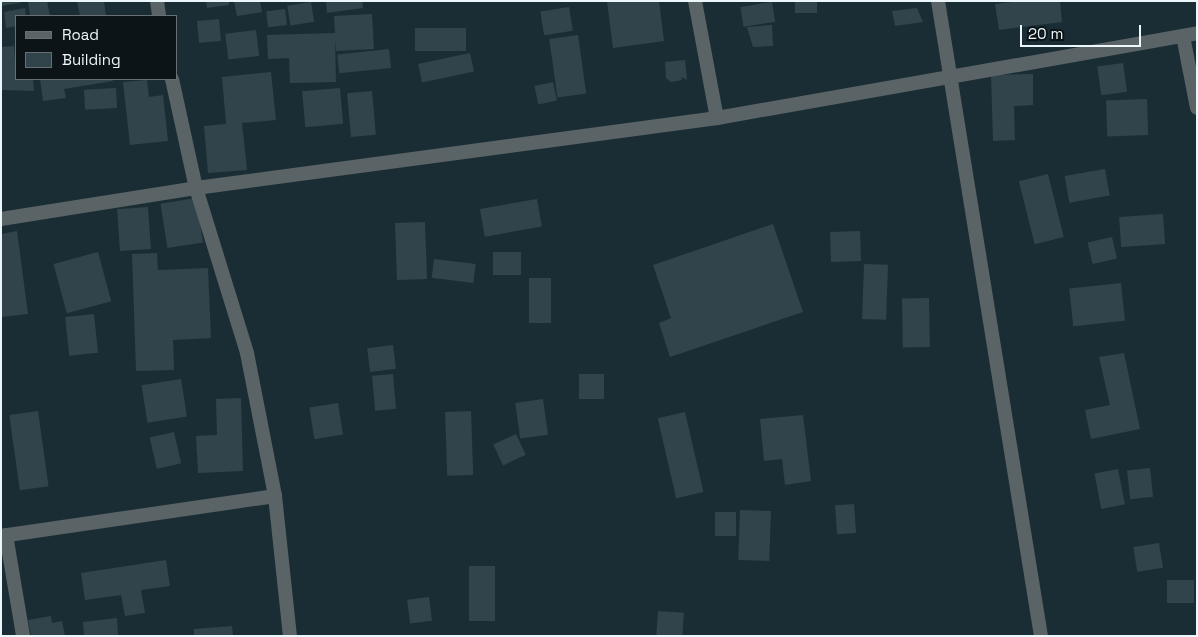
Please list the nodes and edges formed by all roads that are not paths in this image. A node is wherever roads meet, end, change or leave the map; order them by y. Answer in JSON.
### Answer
{"nodes":[{"id":1,"x":157,"y":1,"type":"edge"},
{"id":2,"x":694,"y":1,"type":"edge"},
{"id":3,"x":938,"y":1,"type":"edge"},
{"id":4,"x":159,"y":15,"type":"edge"},
{"id":5,"x":1190,"y":35,"type":"edge"},
{"id":6,"x":949,"y":78,"type":"junction"},
{"id":7,"x":172,"y":80,"type":"edge"},
{"id":8,"x":1197,"y":108,"type":"edge"},
{"id":9,"x":717,"y":118,"type":"junction"},
{"id":10,"x":196,"y":188,"type":"junction"},
{"id":11,"x":1,"y":219,"type":"edge"},
{"id":12,"x":275,"y":496,"type":"junction"},
{"id":13,"x":4,"y":536,"type":"edge"},
{"id":14,"x":23,"y":636,"type":"edge"},
{"id":15,"x":290,"y":636,"type":"edge"},
{"id":16,"x":1041,"y":636,"type":"edge"}],
"edges":[{"from":1,"to":4,"type":"street"},
{"from":2,"to":9,"type":"street"},
{"from":3,"to":6,"type":"street"},
{"from":5,"to":6,"type":"street"},
{"from":5,"to":8,"type":"street"},
{"from":6,"to":9,"type":"street"},
{"from":6,"to":16,"type":"street"},
{"from":7,"to":10,"type":"street"},
{"from":9,"to":10,"type":"street"},
{"from":10,"to":11,"type":"street"},
{"from":10,"to":12,"type":"street"},
{"from":12,"to":13,"type":"street"},
{"from":12,"to":15,"type":"street"},
{"from":13,"to":14,"type":"street"}]}
